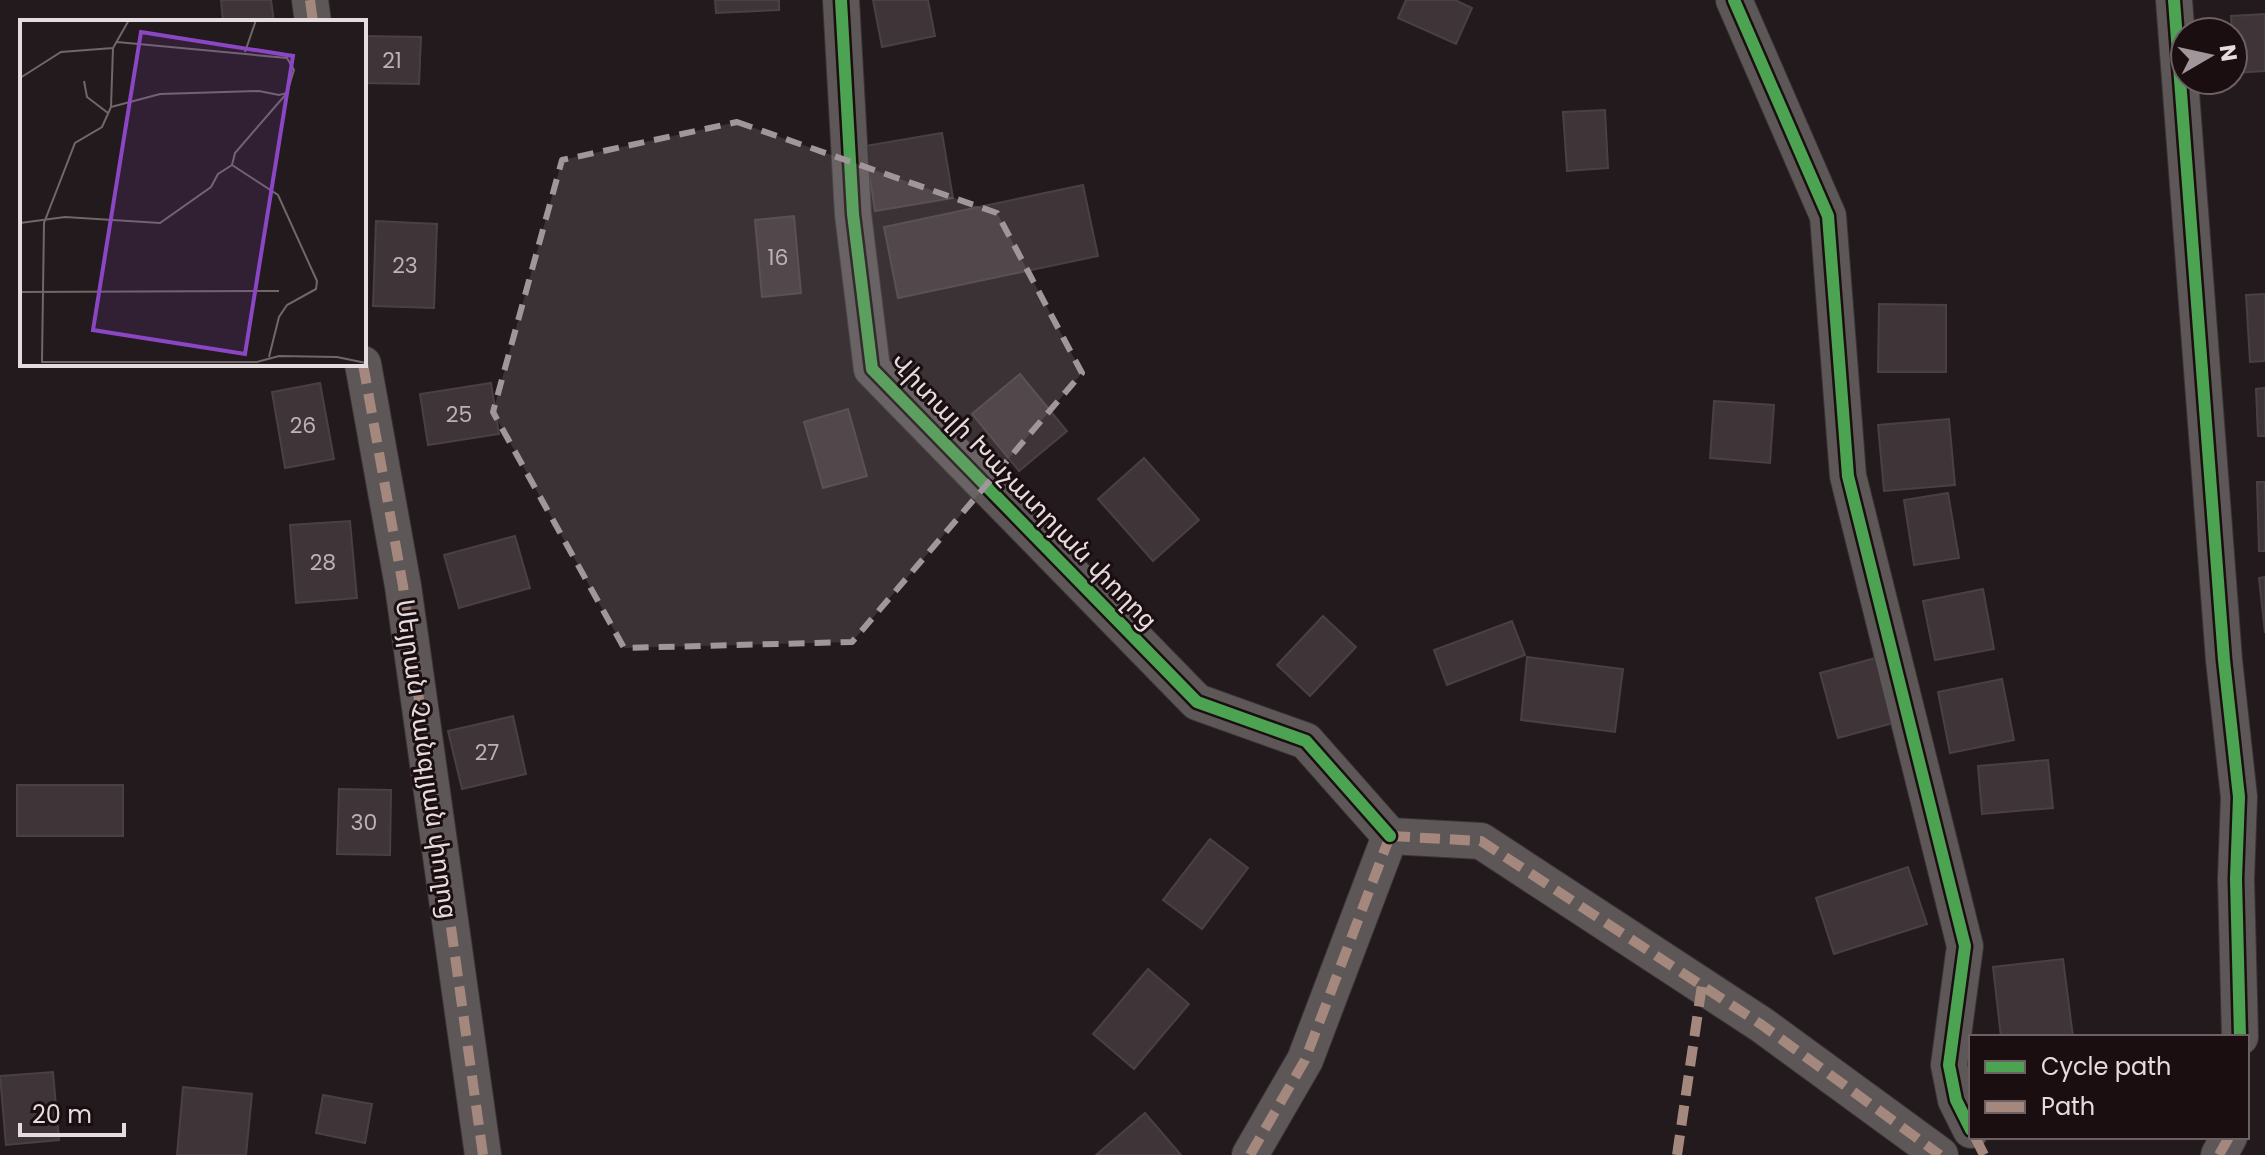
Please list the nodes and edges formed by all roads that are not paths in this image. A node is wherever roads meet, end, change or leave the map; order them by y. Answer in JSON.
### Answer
{"nodes":[{"id":1,"x":310,"y":0,"type":"edge"},
{"id":2,"x":841,"y":0,"type":"edge"},
{"id":3,"x":1734,"y":0,"type":"edge"},
{"id":4,"x":2174,"y":0,"type":"edge"},
{"id":5,"x":313,"y":20,"type":"edge"},
{"id":6,"x":363,"y":366,"type":"edge"},
{"id":7,"x":2252,"y":800,"type":"edge"},
{"id":8,"x":1390,"y":836,"type":"junction"},
{"id":9,"x":2240,"y":1035,"type":"edge"},
{"id":10,"x":1969,"y":1126,"type":"edge"},
{"id":11,"x":483,"y":1155,"type":"edge"},
{"id":12,"x":1250,"y":1155,"type":"edge"},
{"id":13,"x":1940,"y":1155,"type":"edge"}],
"edges":[{"from":1,"to":5,"type":"street"},
{"from":2,"to":8,"type":"street","name":"Վիտալի Խաչատրյան փողոց"},
{"from":3,"to":10,"type":"street"},
{"from":4,"to":7,"type":"street"},
{"from":6,"to":11,"type":"street","name":"Սեյրան Չանգլյան փողոց"},
{"from":7,"to":9,"type":"street"},
{"from":8,"to":12,"type":"street"},
{"from":8,"to":13,"type":"street"}]}
